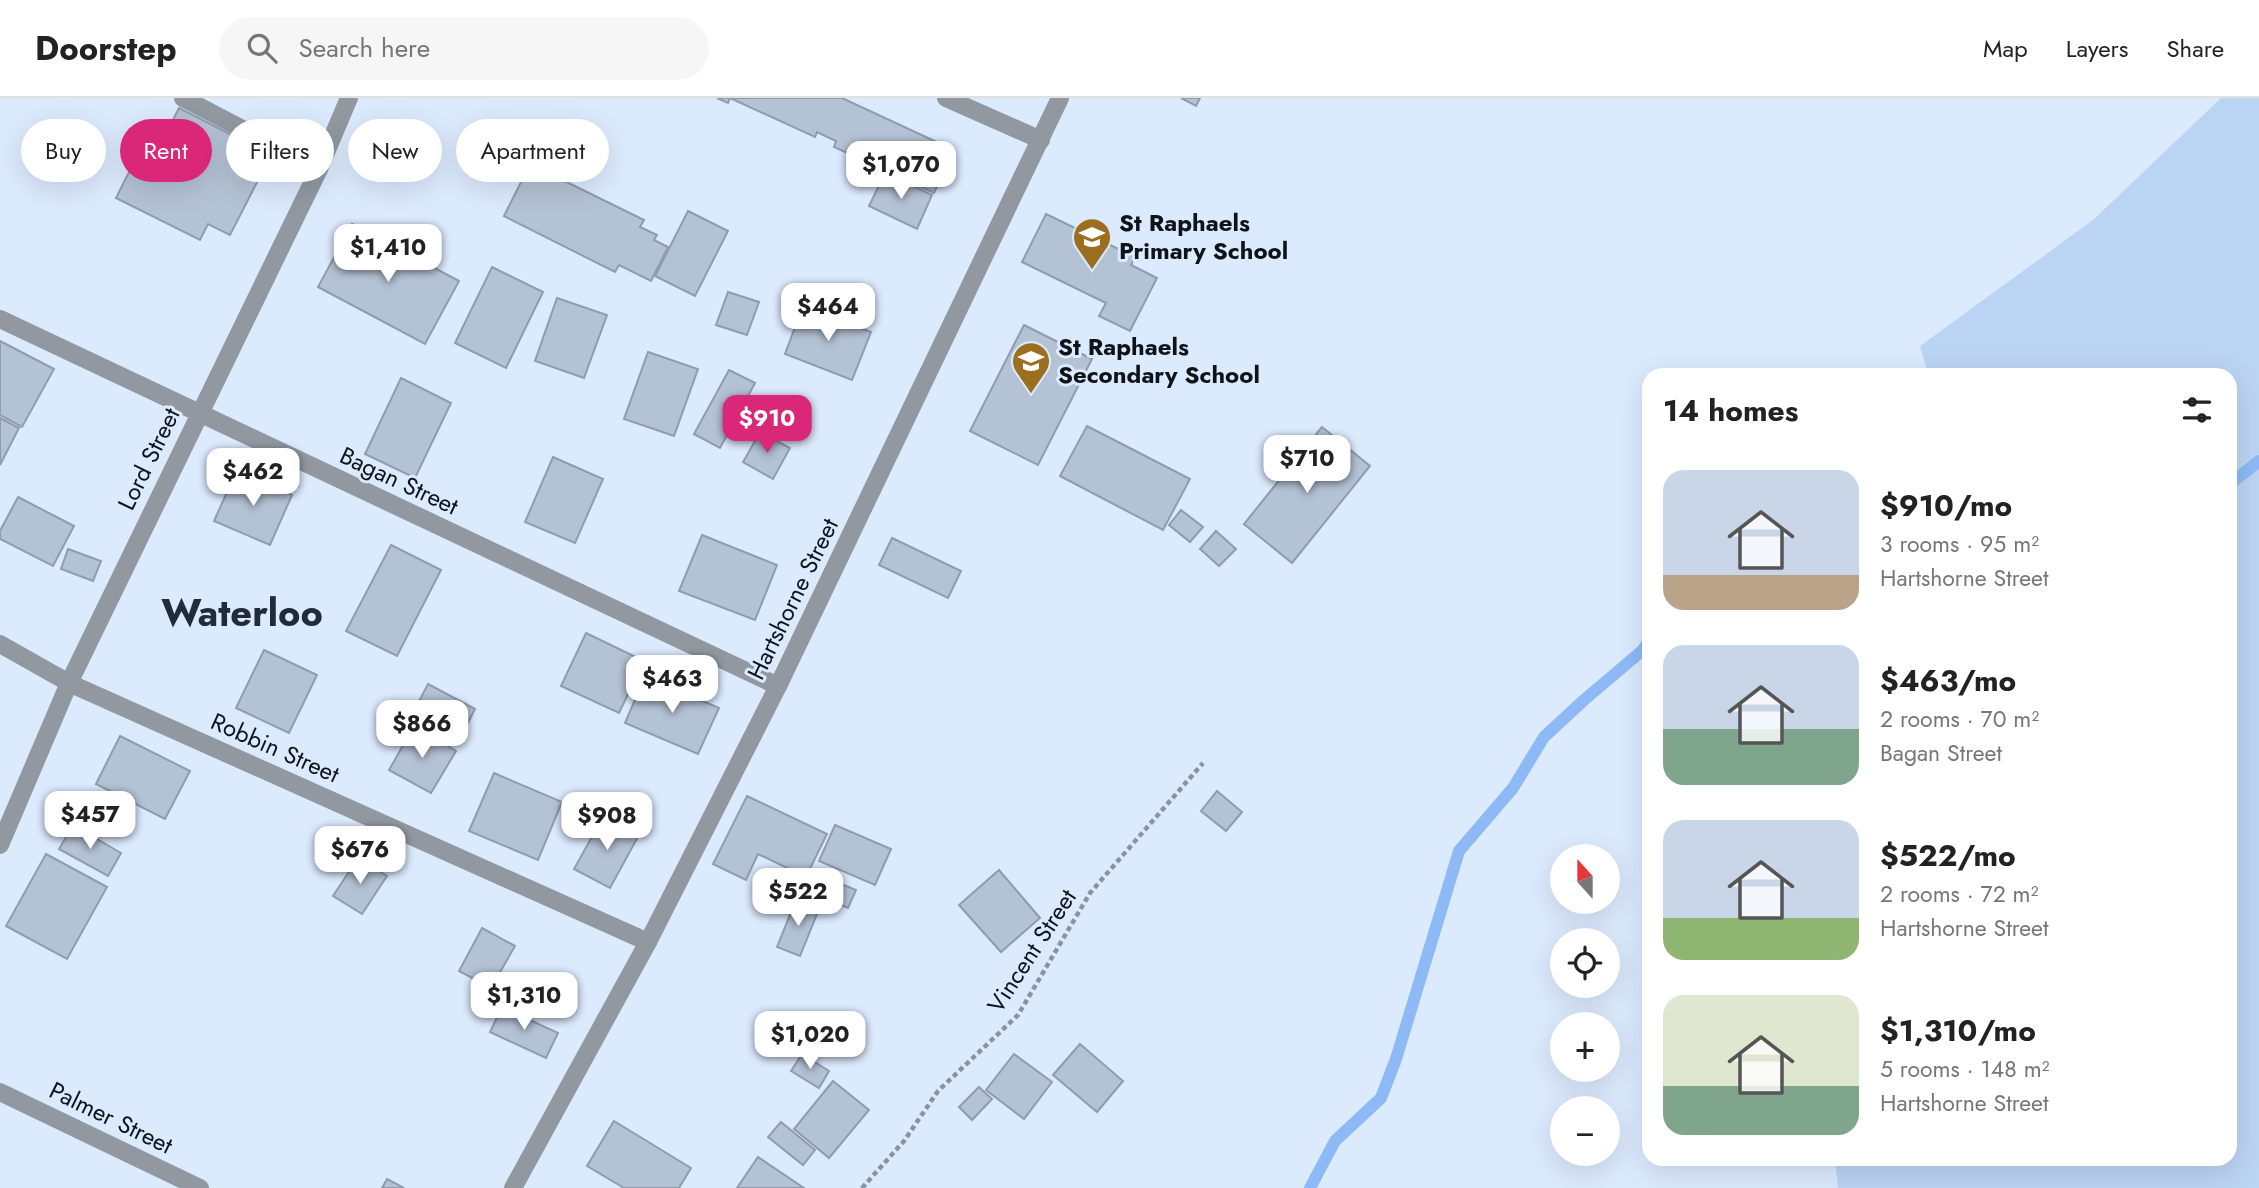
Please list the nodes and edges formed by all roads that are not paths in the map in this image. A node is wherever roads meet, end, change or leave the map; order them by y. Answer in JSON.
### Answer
{"nodes":[{"id":1,"x":183,"y":98,"type":"edge"},
{"id":2,"x":349,"y":98,"type":"edge"},
{"id":3,"x":946,"y":98,"type":"edge"},
{"id":4,"x":1060,"y":98,"type":"edge"},
{"id":5,"x":226,"y":120,"type":"edge"},
{"id":6,"x":334,"y":134,"type":"edge"},
{"id":7,"x":1041,"y":140,"type":"junction"},
{"id":8,"x":313,"y":182,"type":"edge"},
{"id":9,"x":0,"y":319,"type":"edge"},
{"id":10,"x":198,"y":414,"type":"junction"},
{"id":11,"x":0,"y":644,"type":"edge"},
{"id":12,"x":69,"y":682,"type":"junction"},
{"id":13,"x":778,"y":686,"type":"junction"},
{"id":14,"x":0,"y":845,"type":"edge"},
{"id":15,"x":648,"y":942,"type":"junction"},
{"id":16,"x":0,"y":1092,"type":"edge"},
{"id":17,"x":200,"y":1188,"type":"edge"},
{"id":18,"x":513,"y":1188,"type":"edge"}],
"edges":[{"from":1,"to":5,"type":"street"},
{"from":2,"to":6,"type":"street","name":"Lord Street"},
{"from":3,"to":7,"type":"street"},
{"from":4,"to":7,"type":"street","name":"Hartshorne Street"},
{"from":7,"to":13,"type":"street","name":"Hartshorne Street"},
{"from":8,"to":10,"type":"street","name":"Lord Street"},
{"from":9,"to":10,"type":"street","name":"Bagan Street"},
{"from":10,"to":12,"type":"street","name":"Lord Street"},
{"from":10,"to":13,"type":"street","name":"Bagan Street"},
{"from":11,"to":12,"type":"street","name":"Robbin Street"},
{"from":12,"to":14,"type":"street","name":"Lord Street"},
{"from":12,"to":15,"type":"street","name":"Robbin Street"},
{"from":13,"to":15,"type":"street","name":"Hartshorne Street"},
{"from":15,"to":18,"type":"street","name":"Hartshorne Street"},
{"from":16,"to":17,"type":"street","name":"Palmer Street"}]}
